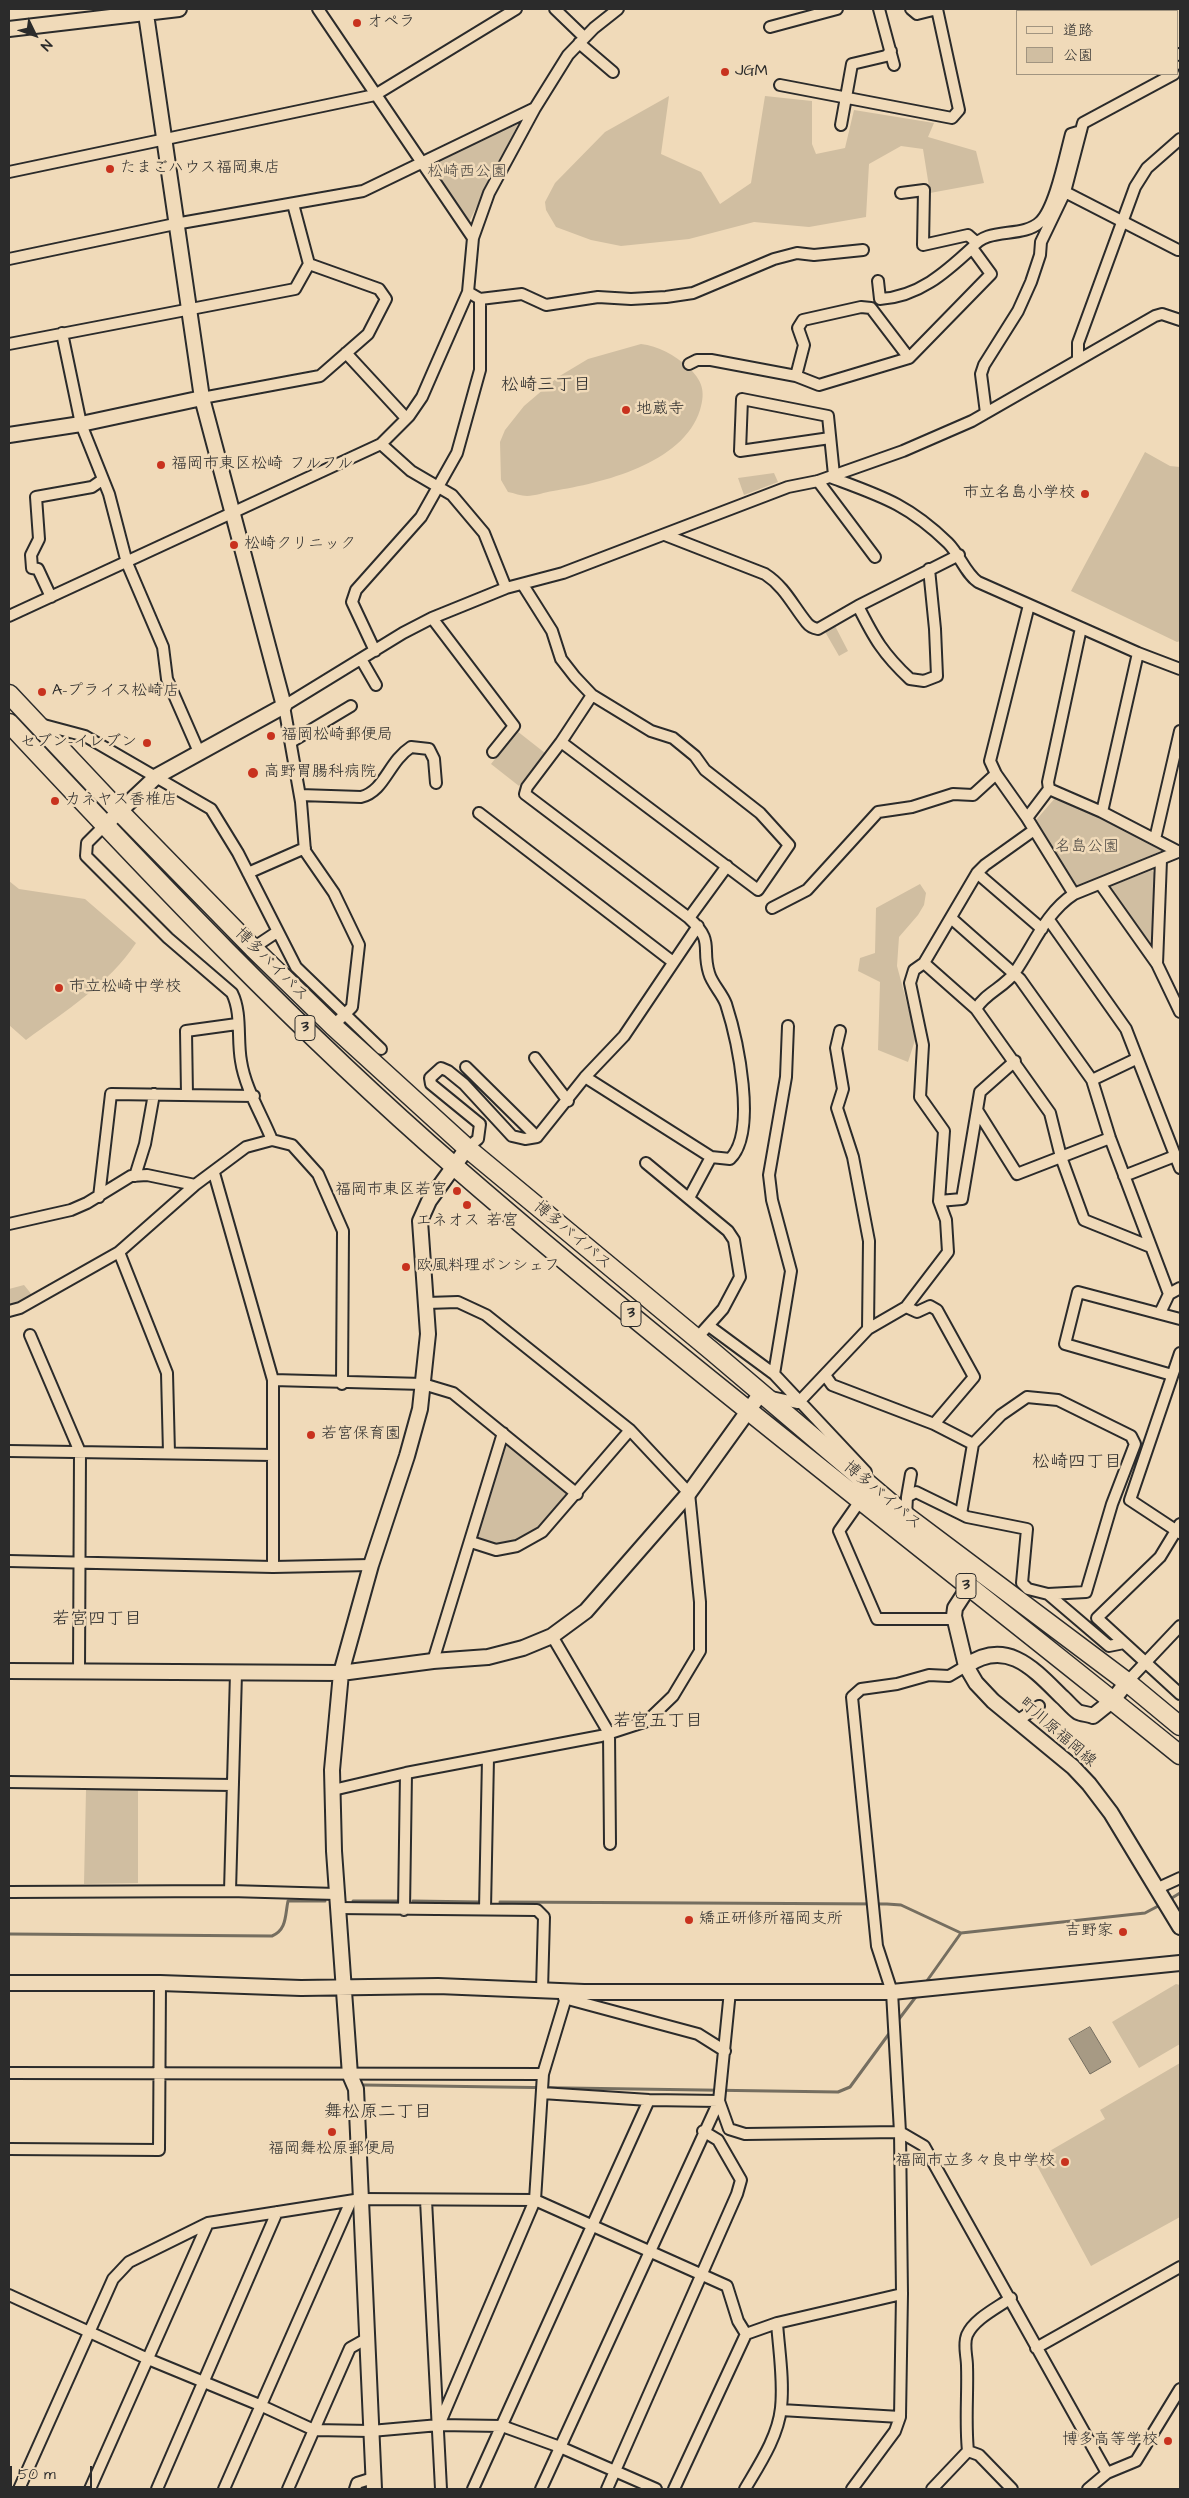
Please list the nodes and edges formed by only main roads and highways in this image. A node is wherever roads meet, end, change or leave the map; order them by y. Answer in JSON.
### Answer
{"nodes":[{"id":1,"x":9,"y":694,"type":"edge"},
{"id":2,"x":9,"y":723,"type":"edge"},
{"id":3,"x":1180,"y":1726,"type":"edge"},
{"id":4,"x":1180,"y":1755,"type":"edge"}],
"edges":[{"from":1,"to":3,"type":"highway","name":"博多バイパス","number":"3"},
{"from":2,"to":4,"type":"highway","name":"博多バイパス","number":"3"}]}
